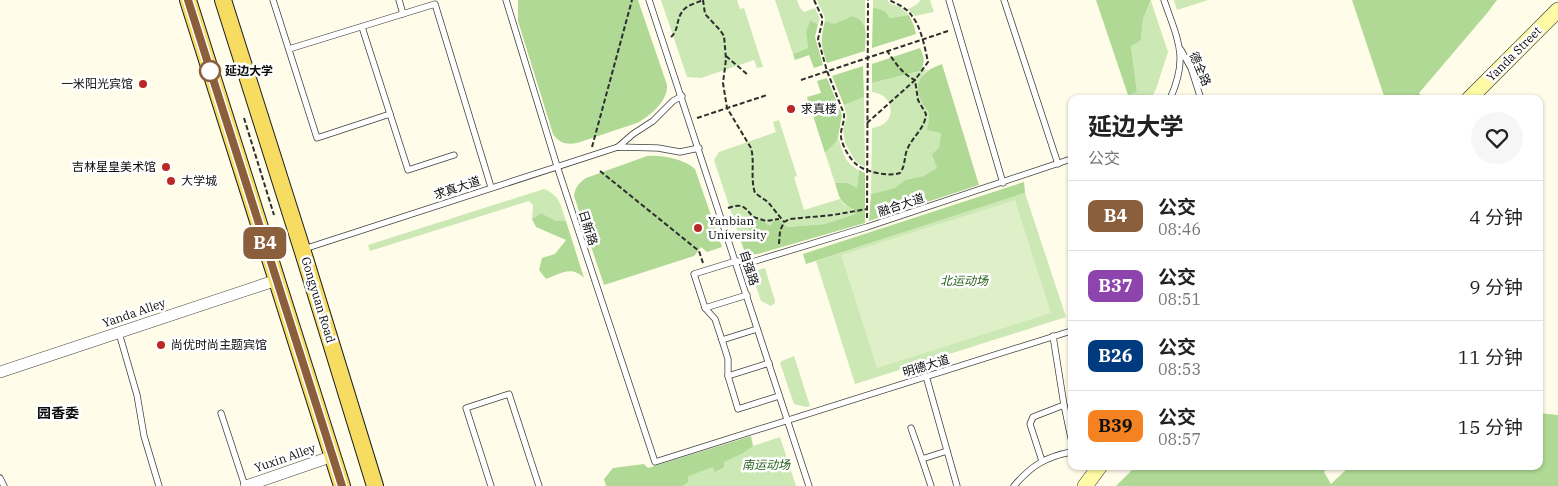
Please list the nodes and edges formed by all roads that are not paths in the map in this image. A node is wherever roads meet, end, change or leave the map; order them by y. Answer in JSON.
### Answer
{"nodes":[{"id":1,"x":188,"y":0,"type":"edge"},
{"id":2,"x":223,"y":0,"type":"edge"},
{"id":3,"x":273,"y":0,"type":"edge"},
{"id":4,"x":399,"y":0,"type":"edge"},
{"id":5,"x":506,"y":0,"type":"edge"},
{"id":6,"x":649,"y":0,"type":"edge"},
{"id":7,"x":949,"y":0,"type":"edge"},
{"id":8,"x":1004,"y":0,"type":"edge"},
{"id":9,"x":1164,"y":0,"type":"edge"},
{"id":10,"x":1558,"y":10,"type":"edge"},
{"id":11,"x":404,"y":14,"type":"junction"},
{"id":12,"x":362,"y":27,"type":"junction"},
{"id":13,"x":1180,"y":48,"type":"junction"},
{"id":14,"x":289,"y":49,"type":"junction"},
{"id":15,"x":1172,"y":95,"type":"edge"},
{"id":16,"x":1200,"y":95,"type":"edge"},
{"id":17,"x":1473,"y":95,"type":"edge"},
{"id":18,"x":682,"y":96,"type":"junction"},
{"id":19,"x":390,"y":114,"type":"junction"},
{"id":20,"x":618,"y":147,"type":"junction"},
{"id":21,"x":699,"y":148,"type":"junction"},
{"id":22,"x":454,"y":155,"type":"dead end"},
{"id":23,"x":1068,"y":160,"type":"edge"},
{"id":24,"x":1058,"y":164,"type":"junction"},
{"id":25,"x":557,"y":166,"type":"junction"},
{"id":26,"x":1003,"y":183,"type":"junction"},
{"id":27,"x":491,"y":187,"type":"junction"},
{"id":28,"x":302,"y":249,"type":"junction"},
{"id":29,"x":736,"y":261,"type":"junction"},
{"id":30,"x":277,"y":280,"type":"junction"},
{"id":31,"x":747,"y":295,"type":"junction"},
{"id":32,"x":705,"y":308,"type":"junction"},
{"id":33,"x":758,"y":329,"type":"junction"},
{"id":34,"x":119,"y":332,"type":"junction"},
{"id":35,"x":1068,"y":332,"type":"edge"},
{"id":36,"x":1053,"y":336,"type":"junction"},
{"id":37,"x":722,"y":340,"type":"junction"},
{"id":38,"x":769,"y":364,"type":"junction"},
{"id":39,"x":0,"y":372,"type":"edge"},
{"id":40,"x":728,"y":376,"type":"junction"},
{"id":41,"x":926,"y":376,"type":"junction"},
{"id":42,"x":779,"y":396,"type":"junction"},
{"id":43,"x":1064,"y":405,"type":"junction"},
{"id":44,"x":221,"y":413,"type":"dead end"},
{"id":45,"x":787,"y":420,"type":"junction"},
{"id":46,"x":1068,"y":424,"type":"edge"},
{"id":47,"x":911,"y":428,"type":"dead end"},
{"id":48,"x":947,"y":452,"type":"junction"},
{"id":49,"x":1068,"y":453,"type":"edge"},
{"id":50,"x":333,"y":456,"type":"junction"},
{"id":51,"x":922,"y":459,"type":"junction"},
{"id":52,"x":1042,"y":461,"type":"junction"},
{"id":53,"x":654,"y":462,"type":"joint"},
{"id":54,"x":1097,"y":470,"type":"edge"},
{"id":55,"x":0,"y":478,"type":"edge"},
{"id":56,"x":4,"y":486,"type":"edge"},
{"id":57,"x":159,"y":486,"type":"edge"},
{"id":58,"x":245,"y":486,"type":"edge"},
{"id":59,"x":342,"y":486,"type":"edge"},
{"id":60,"x":374,"y":486,"type":"edge"},
{"id":61,"x":491,"y":486,"type":"edge"},
{"id":62,"x":539,"y":486,"type":"edge"},
{"id":63,"x":809,"y":486,"type":"edge"},
{"id":64,"x":931,"y":486,"type":"edge"},
{"id":65,"x":957,"y":486,"type":"edge"},
{"id":66,"x":1014,"y":486,"type":"edge"},
{"id":67,"x":1086,"y":486,"type":"edge"}],
"edges":[{"from":1,"to":30,"type":"main road"},
{"from":2,"to":28,"type":"main road","name":"Gongyuan Road"},
{"from":3,"to":14,"type":"lane"},
{"from":4,"to":11,"type":"lane"},
{"from":5,"to":25,"type":"lane","name":"日新路"},
{"from":6,"to":18,"type":"lane","name":"自强路"},
{"from":7,"to":26,"type":"lane"},
{"from":8,"to":24,"type":"lane"},
{"from":9,"to":13,"type":"lane"},
{"from":10,"to":17,"type":"main road","name":"Yanda Street"},
{"from":11,"to":12,"type":"lane"},
{"from":11,"to":27,"type":"lane"},
{"from":12,"to":14,"type":"lane"},
{"from":12,"to":19,"type":"lane"},
{"from":13,"to":15,"type":"lane"},
{"from":13,"to":16,"type":"lane","name":"德全路"},
{"from":14,"to":19,"type":"lane"},
{"from":18,"to":20,"type":"lane"},
{"from":18,"to":21,"type":"lane","name":"自强路"},
{"from":19,"to":22,"type":"lane"},
{"from":20,"to":21,"type":"lane"},
{"from":20,"to":25,"type":"lane","name":"求真大道"},
{"from":21,"to":29,"type":"lane","name":"自强路"},
{"from":23,"to":24,"type":"lane","name":"融合大道"},
{"from":24,"to":26,"type":"lane","name":"融合大道"},
{"from":25,"to":27,"type":"lane","name":"求真大道"},
{"from":25,"to":53,"type":"lane","name":"日新路"},
{"from":26,"to":29,"type":"lane","name":"融合大道"},
{"from":27,"to":28,"type":"lane","name":"求真大道"},
{"from":28,"to":60,"type":"main road","name":"Gongyuan Road"},
{"from":29,"to":31,"type":"lane","name":"自强路"},
{"from":29,"to":32,"type":"lane","name":"融合大道"},
{"from":30,"to":34,"type":"street","name":"Yanda Alley"},
{"from":30,"to":50,"type":"main road"},
{"from":31,"to":32,"type":"lane"},
{"from":31,"to":33,"type":"lane","name":"自强路"},
{"from":32,"to":37,"type":"lane"},
{"from":33,"to":37,"type":"lane"},
{"from":33,"to":38,"type":"lane","name":"自强路"},
{"from":34,"to":39,"type":"street","name":"Yanda Alley"},
{"from":34,"to":57,"type":"lane"},
{"from":35,"to":36,"type":"lane","name":"明德大道"},
{"from":36,"to":41,"type":"lane","name":"明德大道"},
{"from":36,"to":43,"type":"lane"},
{"from":37,"to":40,"type":"lane"},
{"from":38,"to":40,"type":"lane"},
{"from":38,"to":42,"type":"lane","name":"自强路"},
{"from":40,"to":42,"type":"lane"},
{"from":41,"to":45,"type":"lane","name":"明德大道"},
{"from":41,"to":48,"type":"lane"},
{"from":42,"to":45,"type":"lane","name":"自强路"},
{"from":43,"to":46,"type":"lane"},
{"from":43,"to":52,"type":"lane"},
{"from":44,"to":58,"type":"lane"},
{"from":45,"to":53,"type":"lane","name":"明德大道"},
{"from":45,"to":63,"type":"lane","name":"自强路"},
{"from":47,"to":51,"type":"lane"},
{"from":48,"to":51,"type":"lane"},
{"from":48,"to":65,"type":"lane"},
{"from":49,"to":52,"type":"lane"},
{"from":50,"to":58,"type":"street","name":"Yuxin Alley"},
{"from":50,"to":59,"type":"main road"},
{"from":51,"to":64,"type":"lane"},
{"from":52,"to":66,"type":"lane"},
{"from":54,"to":67,"type":"main road"},
{"from":55,"to":56,"type":"lane"},
{"from":61,"to":62,"type":"lane"}]}
